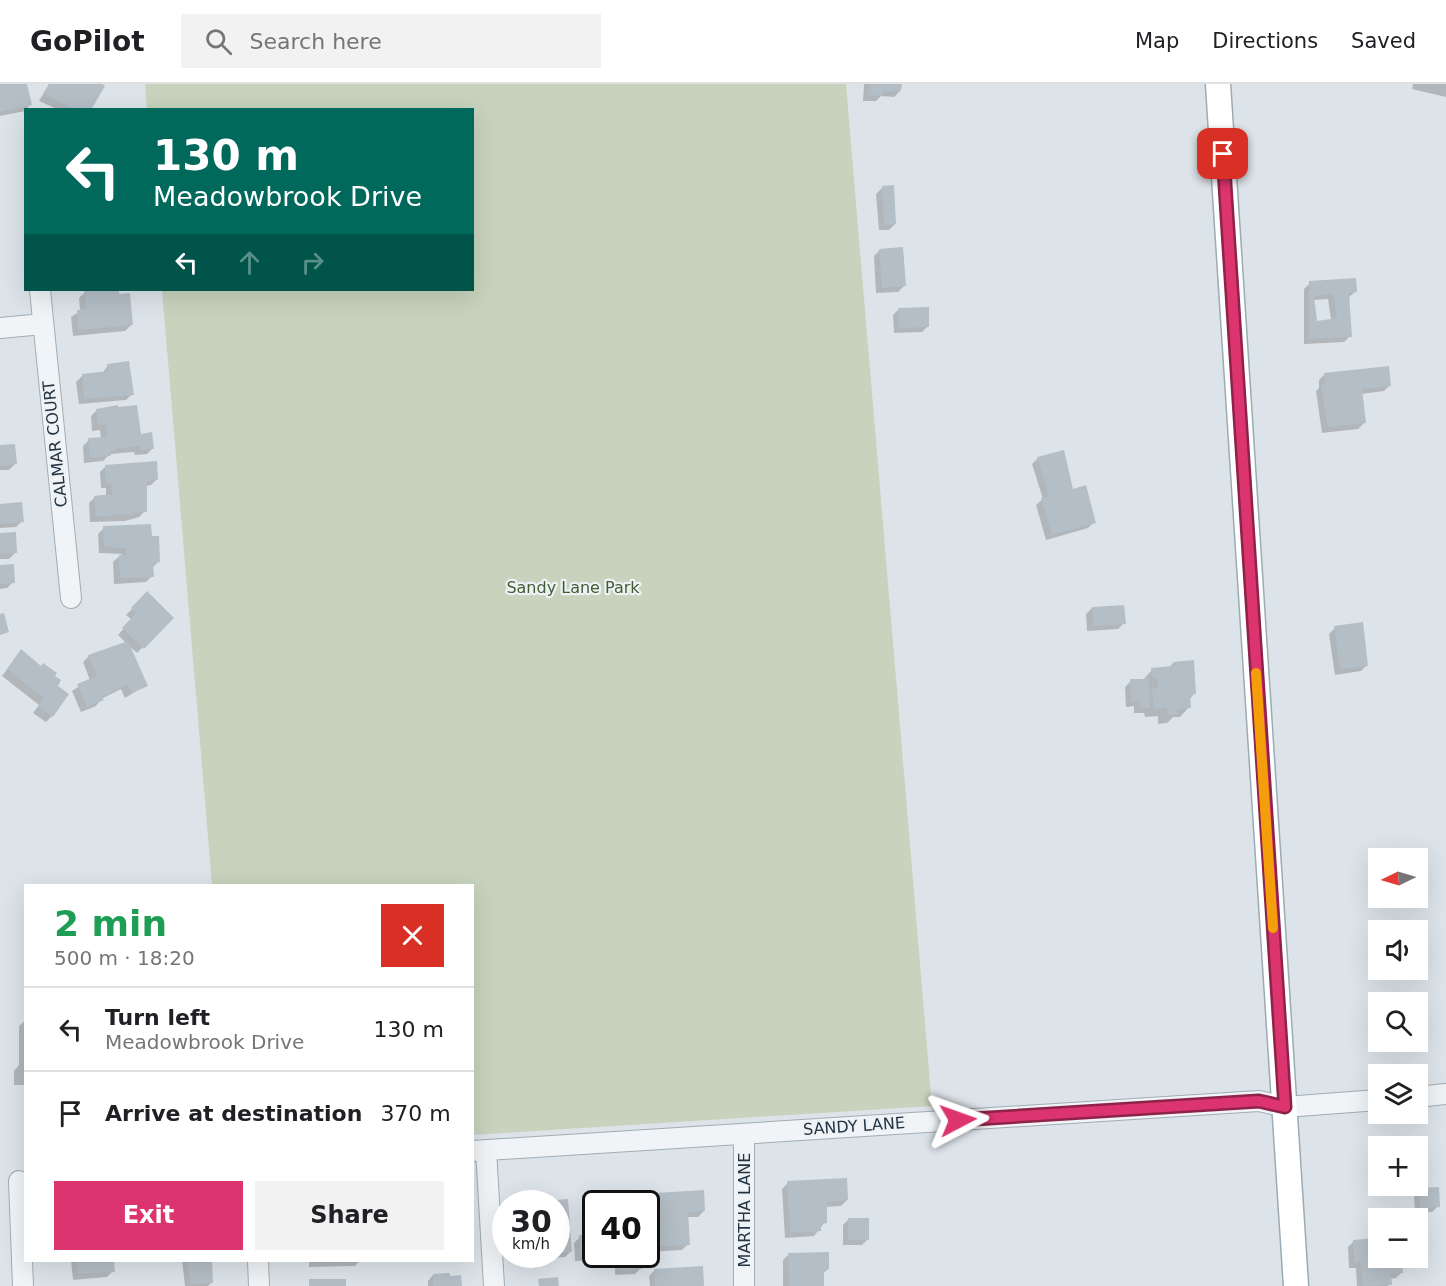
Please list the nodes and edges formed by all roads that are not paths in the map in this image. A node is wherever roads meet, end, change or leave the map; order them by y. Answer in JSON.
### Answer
{"nodes":[{"id":1,"x":1218,"y":84,"type":"edge"},
{"id":2,"x":40,"y":291,"type":"edge"},
{"id":3,"x":43,"y":324,"type":"junction"},
{"id":4,"x":0,"y":328,"type":"edge"},
{"id":5,"x":71,"y":598,"type":"dead end"},
{"id":6,"x":1446,"y":1094,"type":"edge"},
{"id":7,"x":1428,"y":1096,"type":"edge"},
{"id":8,"x":1368,"y":1101,"type":"edge"},
{"id":9,"x":1285,"y":1107,"type":"junction"},
{"id":10,"x":744,"y":1134,"type":"junction"},
{"id":11,"x":479,"y":1151,"type":"edge"},
{"id":12,"x":15,"y":1181,"type":"edge"},
{"id":13,"x":258,"y":1262,"type":"edge"},
{"id":14,"x":23,"y":1286,"type":"edge"},
{"id":15,"x":259,"y":1286,"type":"edge"},
{"id":16,"x":494,"y":1286,"type":"edge"},
{"id":17,"x":744,"y":1286,"type":"edge"},
{"id":18,"x":1296,"y":1286,"type":"edge"}],
"edges":[{"from":1,"to":9,"type":"main road"},
{"from":2,"to":3,"type":"street","name":"CALMAR COURT"},
{"from":3,"to":4,"type":"street"},
{"from":3,"to":5,"type":"street","name":"CALMAR COURT"},
{"from":6,"to":7,"type":"street"},
{"from":8,"to":9,"type":"street","name":"SANDY LANE"},
{"from":9,"to":10,"type":"street","name":"SANDY LANE"},
{"from":9,"to":18,"type":"main road"},
{"from":10,"to":11,"type":"street","name":"SANDY LANE"},
{"from":10,"to":17,"type":"street","name":"MARTHA LANE"},
{"from":11,"to":16,"type":"street"},
{"from":12,"to":14,"type":"street"},
{"from":13,"to":15,"type":"street"}]}
